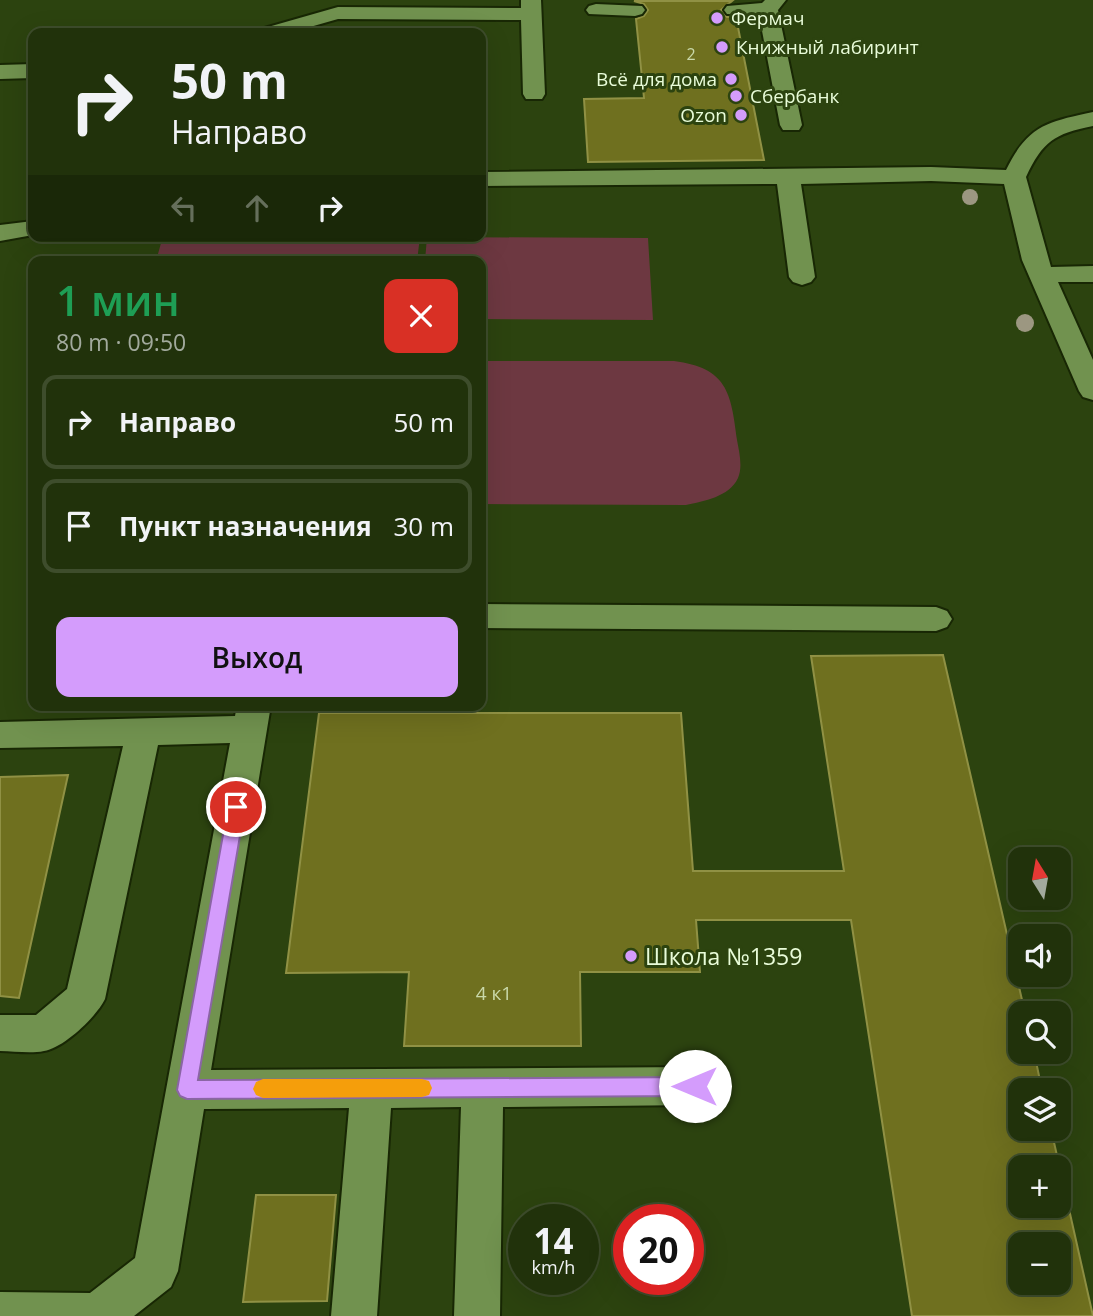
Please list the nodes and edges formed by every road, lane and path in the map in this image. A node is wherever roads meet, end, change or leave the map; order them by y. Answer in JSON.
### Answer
{"nodes":[{"id":1,"x":772,"y":4,"type":"edge"},
{"id":2,"x":531,"y":7,"type":"edge"},
{"id":3,"x":596,"y":10,"type":"dead end"},
{"id":4,"x":635,"y":10,"type":"dead end"},
{"id":5,"x":734,"y":10,"type":"dead end"},
{"id":6,"x":283,"y":28,"type":"edge"},
{"id":7,"x":28,"y":71,"type":"edge"},
{"id":8,"x":0,"y":72,"type":"edge"},
{"id":9,"x":534,"y":94,"type":"dead end"},
{"id":10,"x":1093,"y":119,"type":"edge"},
{"id":11,"x":791,"y":124,"type":"dead end"},
{"id":12,"x":788,"y":177,"type":"junction"},
{"id":13,"x":1014,"y":177,"type":"junction"},
{"id":14,"x":486,"y":179,"type":"edge"},
{"id":15,"x":28,"y":229,"type":"edge"},
{"id":16,"x":0,"y":233,"type":"edge"},
{"id":17,"x":1093,"y":274,"type":"edge"},
{"id":18,"x":1042,"y":275,"type":"junction"},
{"id":19,"x":802,"y":277,"type":"dead end"},
{"id":20,"x":1093,"y":391,"type":"edge"},
{"id":21,"x":486,"y":617,"type":"edge"},
{"id":22,"x":936,"y":619,"type":"dead end"},
{"id":23,"x":252,"y":717,"type":"edge"},
{"id":24,"x":143,"y":732,"type":"junction"},
{"id":25,"x":0,"y":735,"type":"edge"},
{"id":26,"x":0,"y":1033,"type":"edge"},
{"id":27,"x":695,"y":1086,"type":"dead end"},
{"id":28,"x":372,"y":1088,"type":"junction"},
{"id":29,"x":482,"y":1088,"type":"junction"},
{"id":30,"x":187,"y":1090,"type":"junction"},
{"id":31,"x":0,"y":1315,"type":"edge"},
{"id":32,"x":96,"y":1316,"type":"edge"},
{"id":33,"x":354,"y":1316,"type":"edge"},
{"id":34,"x":477,"y":1316,"type":"edge"}],
"edges":[{"from":1,"to":5,"type":"lane"},
{"from":1,"to":11,"type":"lane"},
{"from":2,"to":6,"type":"lane"},
{"from":2,"to":9,"type":"lane"},
{"from":3,"to":4,"type":"lane"},
{"from":7,"to":8,"type":"lane"},
{"from":10,"to":13,"type":"lane"},
{"from":12,"to":13,"type":"lane"},
{"from":12,"to":14,"type":"lane"},
{"from":12,"to":19,"type":"lane"},
{"from":13,"to":18,"type":"lane"},
{"from":15,"to":16,"type":"lane"},
{"from":17,"to":18,"type":"lane"},
{"from":18,"to":20,"type":"lane"},
{"from":21,"to":22,"type":"lane"},
{"from":23,"to":24,"type":"lane"},
{"from":23,"to":30,"type":"lane"},
{"from":24,"to":25,"type":"lane"},
{"from":24,"to":26,"type":"lane"},
{"from":27,"to":29,"type":"lane"},
{"from":28,"to":29,"type":"lane"},
{"from":28,"to":30,"type":"lane"},
{"from":28,"to":33,"type":"lane"},
{"from":29,"to":34,"type":"lane"},
{"from":30,"to":32,"type":"lane"},
{"from":31,"to":32,"type":"lane"}]}
